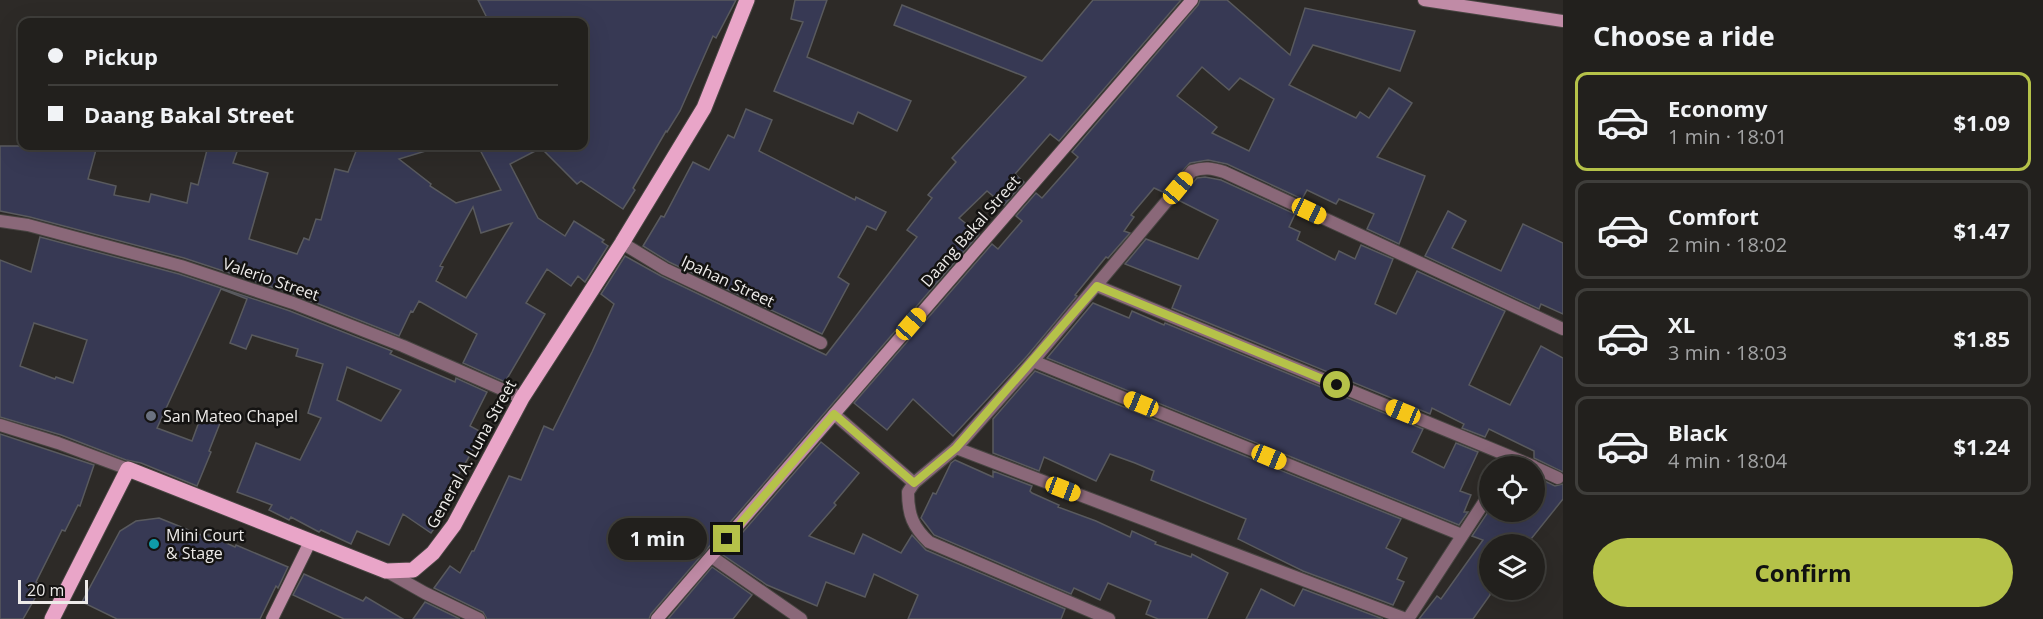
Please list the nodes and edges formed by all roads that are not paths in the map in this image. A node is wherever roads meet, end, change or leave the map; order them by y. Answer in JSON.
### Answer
{"nodes":[{"id":1,"x":747,"y":0,"type":"edge"},
{"id":2,"x":1191,"y":0,"type":"edge"},
{"id":3,"x":1424,"y":0,"type":"edge"},
{"id":4,"x":1477,"y":4,"type":"edge"},
{"id":5,"x":1563,"y":21,"type":"edge"},
{"id":6,"x":0,"y":220,"type":"edge"},
{"id":7,"x":622,"y":243,"type":"junction"},
{"id":8,"x":1097,"y":286,"type":"junction"},
{"id":9,"x":1563,"y":329,"type":"edge"},
{"id":10,"x":821,"y":343,"type":"dead end"},
{"id":11,"x":1034,"y":361,"type":"junction"},
{"id":12,"x":522,"y":398,"type":"junction"},
{"id":13,"x":834,"y":414,"type":"junction"},
{"id":14,"x":0,"y":425,"type":"edge"},
{"id":15,"x":956,"y":448,"type":"junction"},
{"id":16,"x":1496,"y":456,"type":"edge"},
{"id":17,"x":128,"y":469,"type":"junction"},
{"id":18,"x":1545,"y":472,"type":"edge"},
{"id":19,"x":1558,"y":478,"type":"dead end"},
{"id":20,"x":914,"y":483,"type":"junction"},
{"id":21,"x":1479,"y":510,"type":"edge"},
{"id":22,"x":1462,"y":535,"type":"junction"},
{"id":23,"x":310,"y":542,"type":"junction"},
{"id":24,"x":712,"y":557,"type":"junction"},
{"id":25,"x":386,"y":571,"type":"junction"},
{"id":26,"x":52,"y":619,"type":"edge"},
{"id":27,"x":272,"y":619,"type":"edge"},
{"id":28,"x":479,"y":619,"type":"edge"},
{"id":29,"x":657,"y":619,"type":"edge"},
{"id":30,"x":801,"y":619,"type":"edge"},
{"id":31,"x":1109,"y":619,"type":"edge"},
{"id":32,"x":1407,"y":619,"type":"edge"}],
"edges":[{"from":1,"to":7,"type":"main road","name":"General A. Luna Street"},
{"from":2,"to":13,"type":"street","name":"Daang Bakal Street"},
{"from":3,"to":4,"type":"street"},
{"from":4,"to":5,"type":"street"},
{"from":6,"to":12,"type":"street","name":"Valerio Street"},
{"from":7,"to":10,"type":"street","name":"Ipahan Street"},
{"from":7,"to":12,"type":"main road","name":"General A. Luna Street"},
{"from":8,"to":9,"type":"street"},
{"from":8,"to":11,"type":"street"},
{"from":8,"to":16,"type":"street"},
{"from":11,"to":15,"type":"street"},
{"from":11,"to":22,"type":"street"},
{"from":12,"to":25,"type":"main road","name":"General A. Luna Street"},
{"from":13,"to":20,"type":"street"},
{"from":13,"to":24,"type":"street","name":"Daang Bakal Street"},
{"from":14,"to":17,"type":"street"},
{"from":15,"to":20,"type":"street"},
{"from":15,"to":32,"type":"street"},
{"from":17,"to":23,"type":"main road","name":"General A. Luna Street"},
{"from":17,"to":26,"type":"main road"},
{"from":18,"to":19,"type":"street"},
{"from":20,"to":31,"type":"street"},
{"from":21,"to":22,"type":"street"},
{"from":22,"to":32,"type":"street"},
{"from":23,"to":25,"type":"main road","name":"General A. Luna Street"},
{"from":23,"to":27,"type":"street"},
{"from":24,"to":29,"type":"street","name":"Daang Bakal Street"},
{"from":24,"to":30,"type":"street"},
{"from":25,"to":28,"type":"street"}]}
